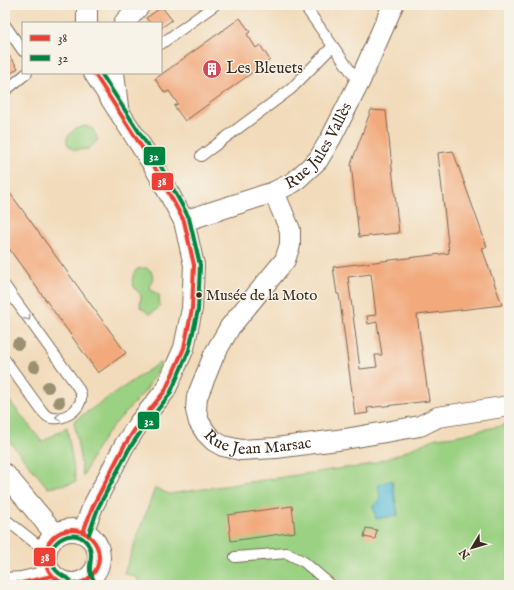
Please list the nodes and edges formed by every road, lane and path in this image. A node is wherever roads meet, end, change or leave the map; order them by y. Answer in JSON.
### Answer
{"nodes":[{"id":1,"x":87,"y":5,"type":"edge"},
{"id":2,"x":125,"y":5,"type":"edge"},
{"id":3,"x":140,"y":5,"type":"edge"},
{"id":4,"x":215,"y":5,"type":"edge"},
{"id":5,"x":304,"y":5,"type":"edge"},
{"id":6,"x":393,"y":5,"type":"edge"},
{"id":7,"x":87,"y":22,"type":"edge"},
{"id":8,"x":124,"y":22,"type":"edge"},
{"id":9,"x":125,"y":22,"type":"edge"},
{"id":10,"x":5,"y":25,"type":"edge"},
{"id":11,"x":162,"y":43,"type":"edge"},
{"id":12,"x":333,"y":46,"type":"junction"},
{"id":13,"x":22,"y":50,"type":"edge"},
{"id":14,"x":26,"y":74,"type":"edge"},
{"id":15,"x":95,"y":74,"type":"edge"},
{"id":16,"x":116,"y":74,"type":"edge"},
{"id":17,"x":359,"y":83,"type":"junction"},
{"id":18,"x":5,"y":91,"type":"edge"},
{"id":19,"x":118,"y":108,"type":"junction"},
{"id":20,"x":202,"y":156,"type":"dead end"},
{"id":21,"x":274,"y":192,"type":"junction"},
{"id":22,"x":184,"y":220,"type":"junction"},
{"id":23,"x":5,"y":286,"type":"edge"},
{"id":24,"x":5,"y":360,"type":"edge"},
{"id":25,"x":509,"y":406,"type":"edge"},
{"id":26,"x":5,"y":474,"type":"edge"},
{"id":27,"x":5,"y":519,"type":"edge"},
{"id":28,"x":83,"y":532,"type":"junction"},
{"id":29,"x":51,"y":541,"type":"junction"},
{"id":30,"x":235,"y":557,"type":"dead end"},
{"id":31,"x":100,"y":577,"type":"edge"},
{"id":32,"x":61,"y":581,"type":"edge"},
{"id":33,"x":13,"y":583,"type":"edge"},
{"id":34,"x":331,"y":585,"type":"edge"}],
"edges":[{"from":1,"to":7,"type":"street"},
{"from":2,"to":8,"type":"street"},
{"from":3,"to":9,"type":"street"},
{"from":4,"to":11,"type":"lane"},
{"from":5,"to":12,"type":"lane"},
{"from":6,"to":17,"type":"street","name":"Rue Jules Vallès"},
{"from":10,"to":13,"type":"lane"},
{"from":12,"to":17,"type":"lane"},
{"from":12,"to":20,"type":"lane"},
{"from":14,"to":18,"type":"lane"},
{"from":15,"to":19,"type":"street"},
{"from":16,"to":19,"type":"street"},
{"from":17,"to":21,"type":"street","name":"Rue Jules Vallès"},
{"from":19,"to":22,"type":"street"},
{"from":21,"to":22,"type":"street","name":"Rue Jules Vallès"},
{"from":21,"to":25,"type":"street","name":"Rue Jean Marsac"},
{"from":22,"to":28,"type":"street"},
{"from":23,"to":24,"type":"lane","one_way":true},
{"from":26,"to":29,"type":"street"},
{"from":27,"to":29,"type":"lane"},
{"from":28,"to":29,"type":"street"},
{"from":28,"to":31,"type":"street"},
{"from":29,"to":32,"type":"street"},
{"from":30,"to":34,"type":"lane"},
{"from":31,"to":32,"type":"street"},
{"from":32,"to":33,"type":"street"}]}
